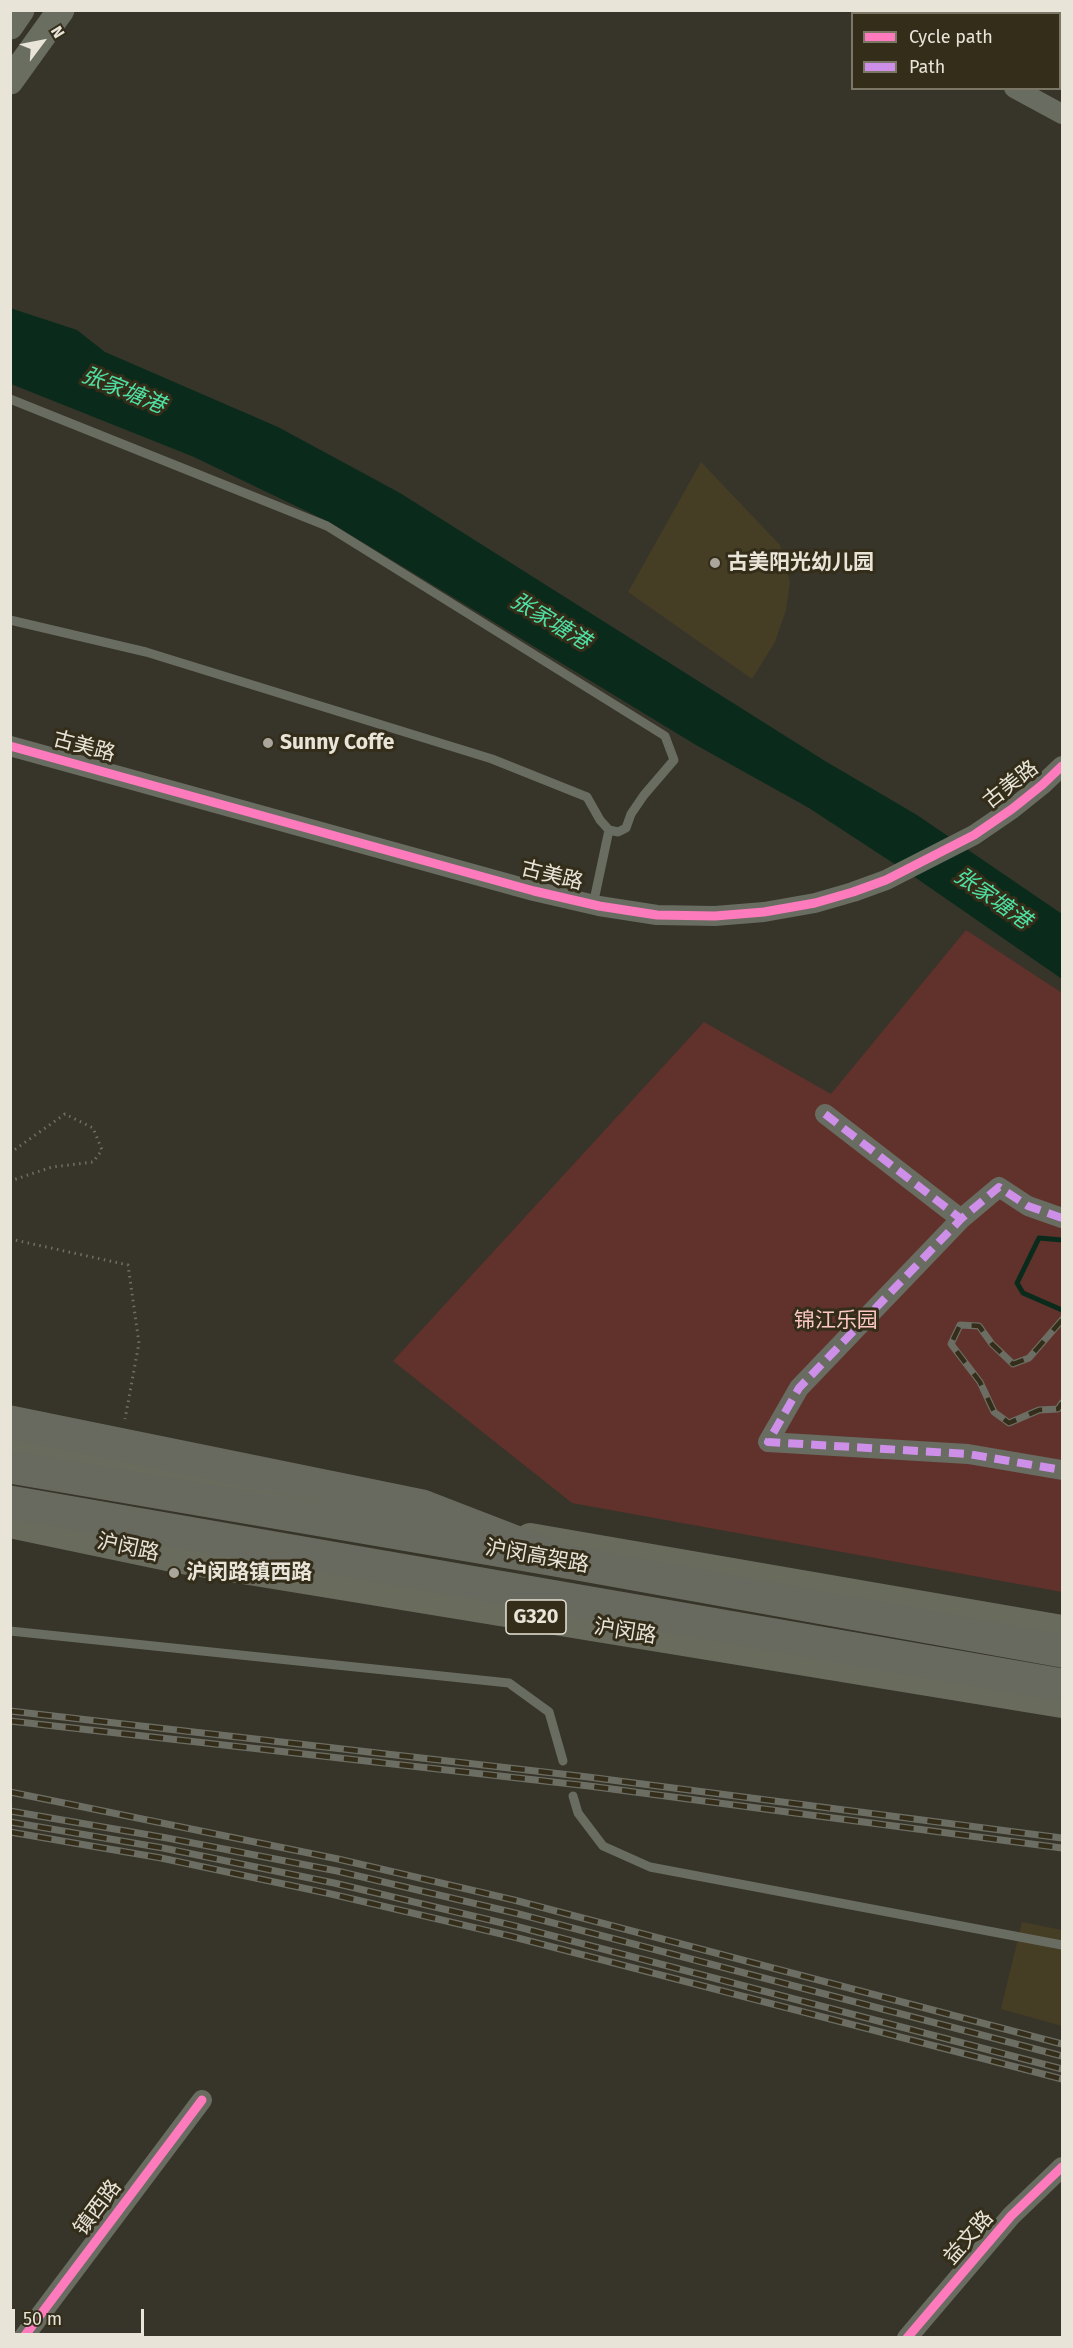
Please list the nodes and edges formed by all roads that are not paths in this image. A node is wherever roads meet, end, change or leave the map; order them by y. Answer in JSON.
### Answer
{"nodes":[{"id":1,"x":21,"y":10,"type":"edge"},
{"id":2,"x":61,"y":10,"type":"edge"},
{"id":3,"x":10,"y":26,"type":"edge"},
{"id":4,"x":10,"y":81,"type":"edge"},
{"id":5,"x":1018,"y":90,"type":"edge"},
{"id":6,"x":1062,"y":114,"type":"edge"},
{"id":7,"x":10,"y":399,"type":"edge"},
{"id":8,"x":10,"y":620,"type":"edge"},
{"id":9,"x":10,"y":746,"type":"edge"},
{"id":10,"x":1062,"y":766,"type":"edge"},
{"id":11,"x":609,"y":830,"type":"junction"},
{"id":12,"x":593,"y":905,"type":"junction"},
{"id":13,"x":825,"y":1114,"type":"dead end"},
{"id":14,"x":1062,"y":1218,"type":"edge"},
{"id":15,"x":961,"y":1219,"type":"junction"},
{"id":16,"x":10,"y":1422,"type":"edge"},
{"id":17,"x":10,"y":1449,"type":"edge"},
{"id":18,"x":10,"y":1467,"type":"edge"},
{"id":19,"x":1062,"y":1470,"type":"edge"},
{"id":20,"x":10,"y":1502,"type":"edge"},
{"id":21,"x":10,"y":1523,"type":"edge"},
{"id":22,"x":567,"y":1562,"type":"junction"},
{"id":23,"x":1062,"y":1630,"type":"edge"},
{"id":24,"x":10,"y":1631,"type":"edge"},
{"id":25,"x":1062,"y":1651,"type":"edge"},
{"id":26,"x":1062,"y":1684,"type":"edge"},
{"id":27,"x":1062,"y":1704,"type":"edge"},
{"id":28,"x":563,"y":1761,"type":"dead end"},
{"id":29,"x":573,"y":1796,"type":"dead end"},
{"id":30,"x":1062,"y":1945,"type":"edge"},
{"id":31,"x":202,"y":2100,"type":"dead end"},
{"id":32,"x":1062,"y":2167,"type":"edge"},
{"id":33,"x":23,"y":2337,"type":"edge"},
{"id":34,"x":907,"y":2337,"type":"edge"}],
"edges":[{"from":1,"to":3,"type":"main road"},
{"from":2,"to":4,"type":"main road"},
{"from":5,"to":6,"type":"street"},
{"from":7,"to":11,"type":"lane"},
{"from":8,"to":11,"type":"lane"},
{"from":9,"to":12,"type":"street","name":"古美路"},
{"from":10,"to":12,"type":"street","name":"古美路"},
{"from":11,"to":12,"type":"lane"},
{"from":13,"to":15,"type":"street"},
{"from":14,"to":15,"type":"street"},
{"from":15,"to":19,"type":"street"},
{"from":16,"to":22,"type":"highway","bridge":true},
{"from":17,"to":23,"type":"main road"},
{"from":18,"to":22,"type":"highway","name":"沪闵高架路","bridge":true},
{"from":20,"to":26,"type":"highway","name":"沪闵高架路"},
{"from":21,"to":27,"type":"main road","name":"沪闵路","number":"G320"},
{"from":22,"to":25,"type":"highway","name":"沪闵高架路"},
{"from":24,"to":28,"type":"lane"},
{"from":29,"to":30,"type":"lane"},
{"from":31,"to":33,"type":"street","name":"镇西路"},
{"from":32,"to":34,"type":"street","name":"益文路"}]}
